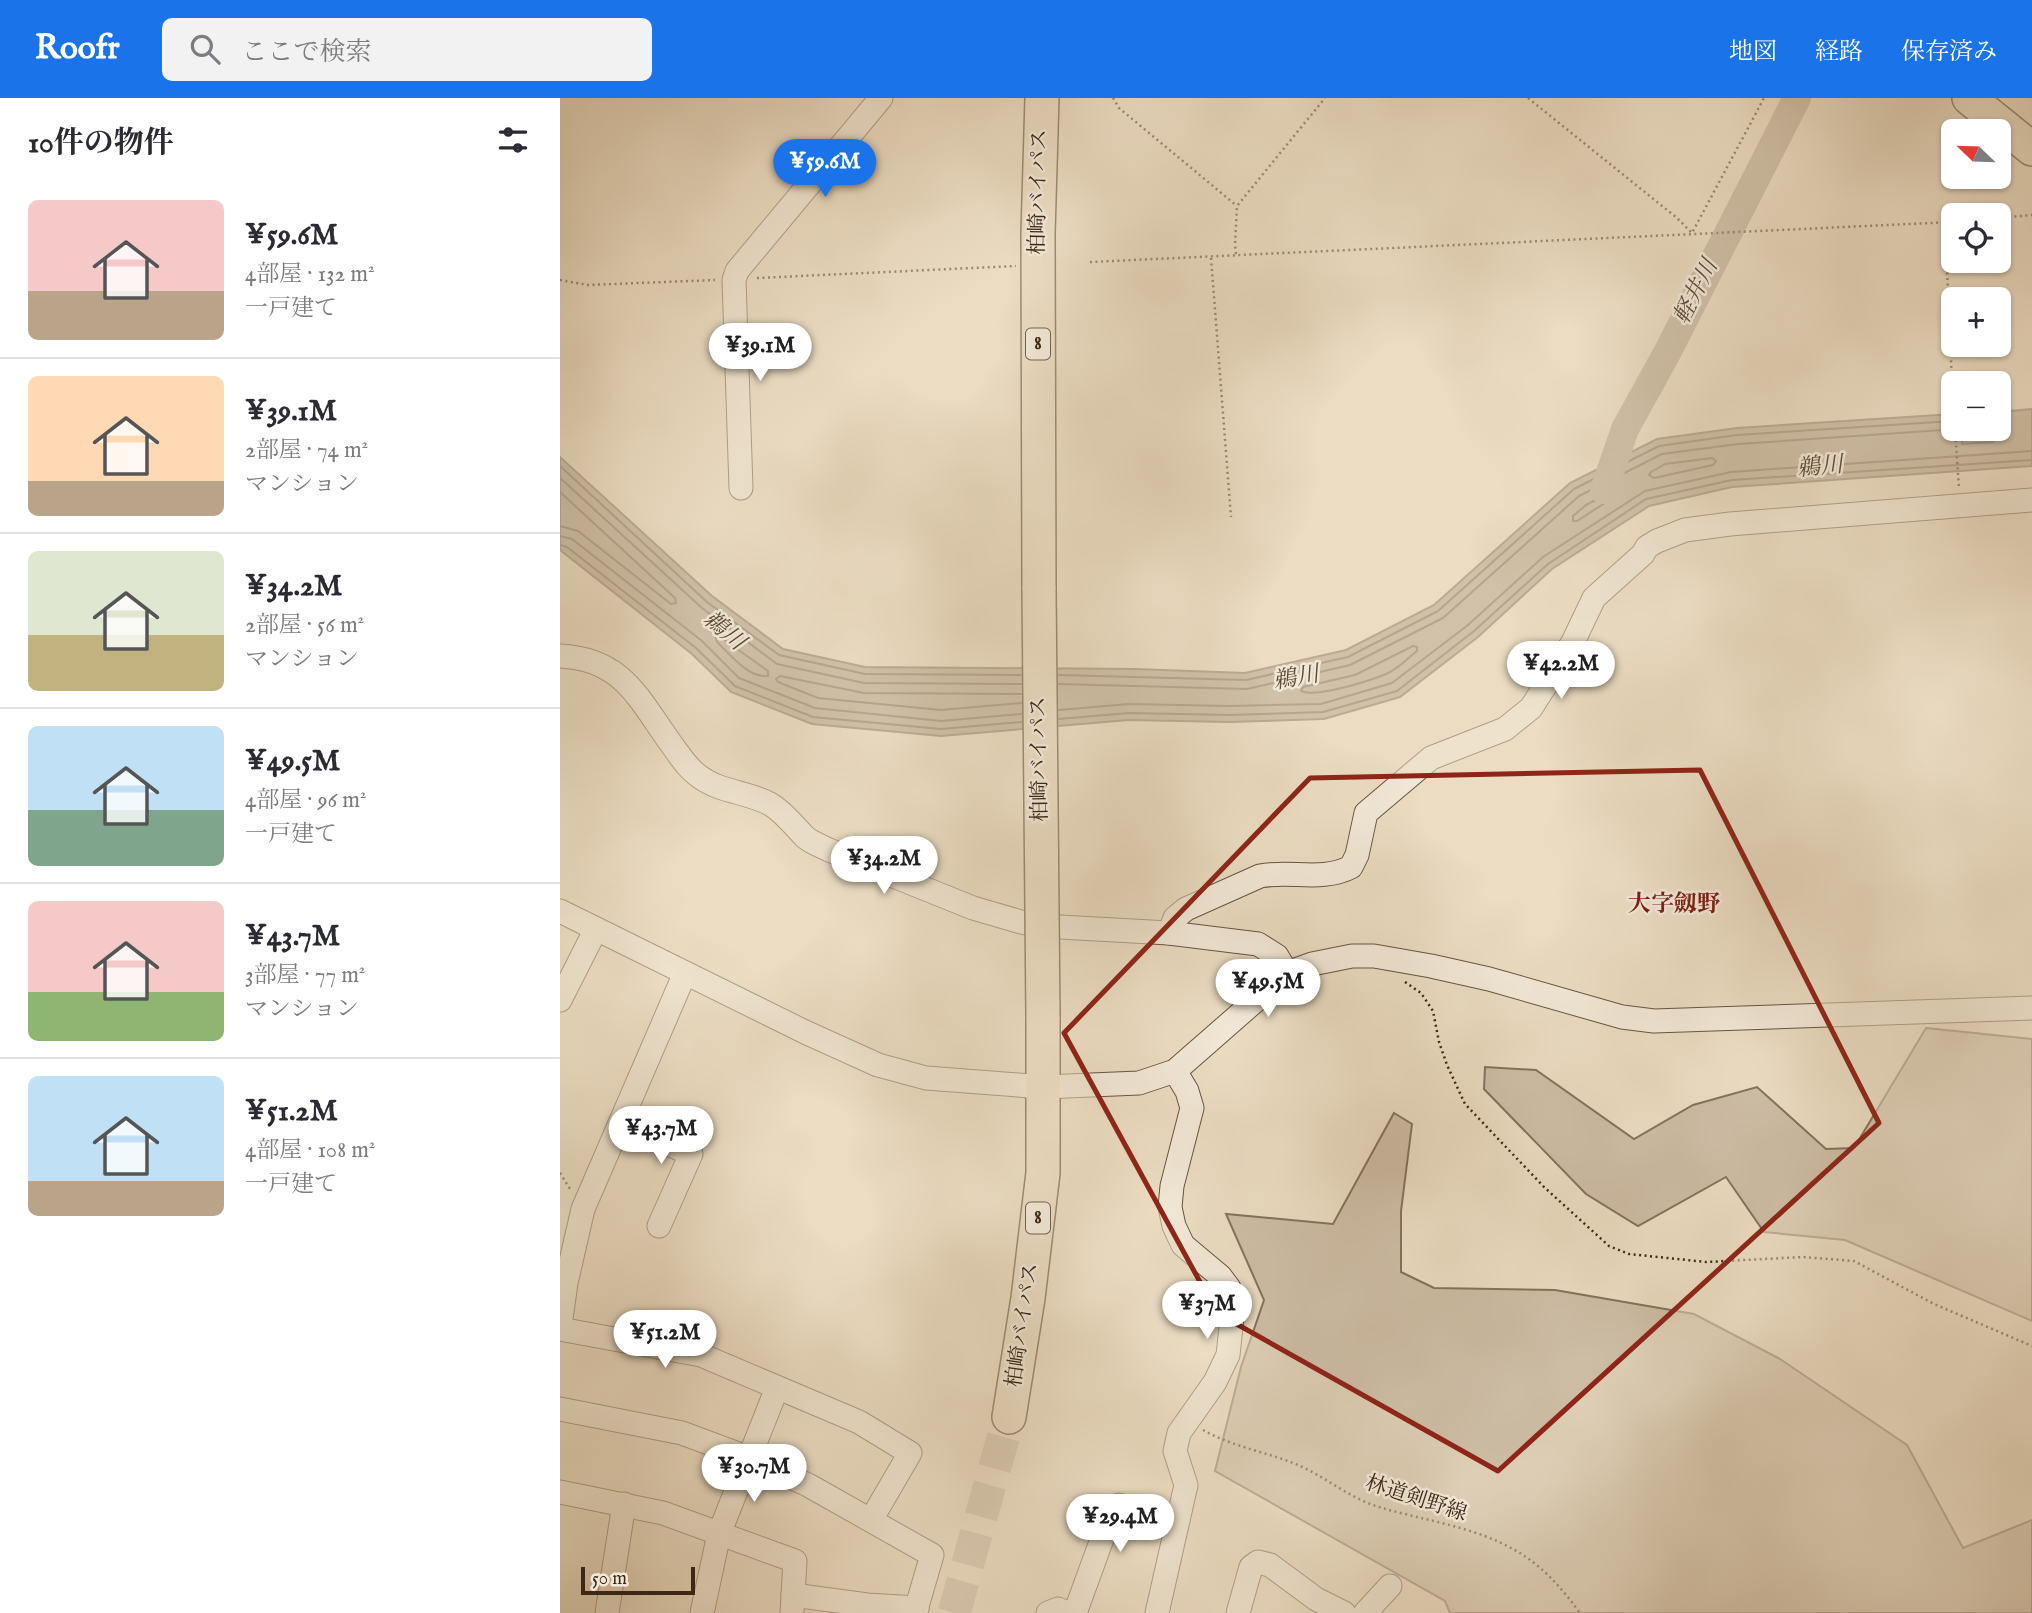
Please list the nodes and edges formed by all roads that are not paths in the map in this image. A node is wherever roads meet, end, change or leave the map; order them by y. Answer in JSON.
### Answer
{"nodes":[{"id":1,"x":881,"y":98,"type":"edge"},
{"id":2,"x":1042,"y":98,"type":"edge"},
{"id":3,"x":1969,"y":98,"type":"edge"},
{"id":4,"x":2032,"y":149,"type":"edge"},
{"id":5,"x":741,"y":488,"type":"dead end"},
{"id":6,"x":2032,"y":500,"type":"edge"},
{"id":7,"x":560,"y":656,"type":"edge"},
{"id":8,"x":560,"y":911,"type":"edge"},
{"id":9,"x":596,"y":929,"type":"junction"},
{"id":10,"x":1169,"y":933,"type":"junction"},
{"id":11,"x":685,"y":973,"type":"junction"},
{"id":12,"x":1287,"y":973,"type":"junction"},
{"id":13,"x":560,"y":1000,"type":"edge"},
{"id":14,"x":2032,"y":1008,"type":"edge"},
{"id":15,"x":1175,"y":1071,"type":"junction"},
{"id":16,"x":1044,"y":1087,"type":"junction"},
{"id":17,"x":620,"y":1123,"type":"junction"},
{"id":18,"x":659,"y":1226,"type":"dead end"},
{"id":19,"x":560,"y":1327,"type":"edge"},
{"id":20,"x":777,"y":1388,"type":"junction"},
{"id":21,"x":560,"y":1409,"type":"edge"},
{"id":22,"x":1009,"y":1418,"type":"tunnel mouth"},
{"id":23,"x":749,"y":1458,"type":"junction"},
{"id":24,"x":560,"y":1492,"type":"edge"},
{"id":25,"x":624,"y":1504,"type":"junction"},
{"id":26,"x":871,"y":1520,"type":"junction"},
{"id":27,"x":1178,"y":1520,"type":"junction"},
{"id":28,"x":719,"y":1534,"type":"junction"},
{"id":29,"x":1390,"y":1586,"type":"dead end"},
{"id":30,"x":792,"y":1604,"type":"edge"},
{"id":31,"x":867,"y":1609,"type":"edge"},
{"id":32,"x":916,"y":1611,"type":"edge"},
{"id":33,"x":607,"y":1613,"type":"edge"},
{"id":34,"x":702,"y":1613,"type":"edge"},
{"id":35,"x":1048,"y":1613,"type":"edge"},
{"id":36,"x":1068,"y":1613,"type":"edge"},
{"id":37,"x":1075,"y":1613,"type":"edge"},
{"id":38,"x":1157,"y":1613,"type":"edge"},
{"id":39,"x":1238,"y":1613,"type":"edge"},
{"id":40,"x":1344,"y":1613,"type":"edge"},
{"id":41,"x":1365,"y":1613,"type":"edge"}],
"edges":[{"from":1,"to":5,"type":"street"},
{"from":2,"to":16,"type":"highway","name":"柏崎バイパス","number":"8","bridge":true},
{"from":3,"to":4,"type":"highway"},
{"from":6,"to":10,"type":"street"},
{"from":7,"to":10,"type":"street"},
{"from":8,"to":9,"type":"street"},
{"from":9,"to":11,"type":"street"},
{"from":9,"to":13,"type":"street"},
{"from":10,"to":12,"type":"street"},
{"from":11,"to":16,"type":"street"},
{"from":11,"to":17,"type":"street"},
{"from":12,"to":14,"type":"street"},
{"from":12,"to":15,"type":"street"},
{"from":15,"to":16,"type":"street"},
{"from":15,"to":27,"type":"street"},
{"from":16,"to":22,"type":"highway","name":"柏崎バイパス","number":"8"},
{"from":17,"to":18,"type":"street"},
{"from":17,"to":19,"type":"street"},
{"from":19,"to":20,"type":"street"},
{"from":20,"to":23,"type":"street"},
{"from":20,"to":26,"type":"street"},
{"from":21,"to":23,"type":"street"},
{"from":23,"to":26,"type":"street"},
{"from":23,"to":28,"type":"street"},
{"from":24,"to":25,"type":"street"},
{"from":25,"to":28,"type":"street"},
{"from":25,"to":33,"type":"street"},
{"from":26,"to":32,"type":"street"},
{"from":27,"to":37,"type":"street"},
{"from":27,"to":38,"type":"street"},
{"from":28,"to":30,"type":"street"},
{"from":28,"to":34,"type":"street"},
{"from":29,"to":41,"type":"street"},
{"from":30,"to":31,"type":"street"},
{"from":31,"to":32,"type":"street"},
{"from":35,"to":36,"type":"street"},
{"from":39,"to":40,"type":"street"}]}
